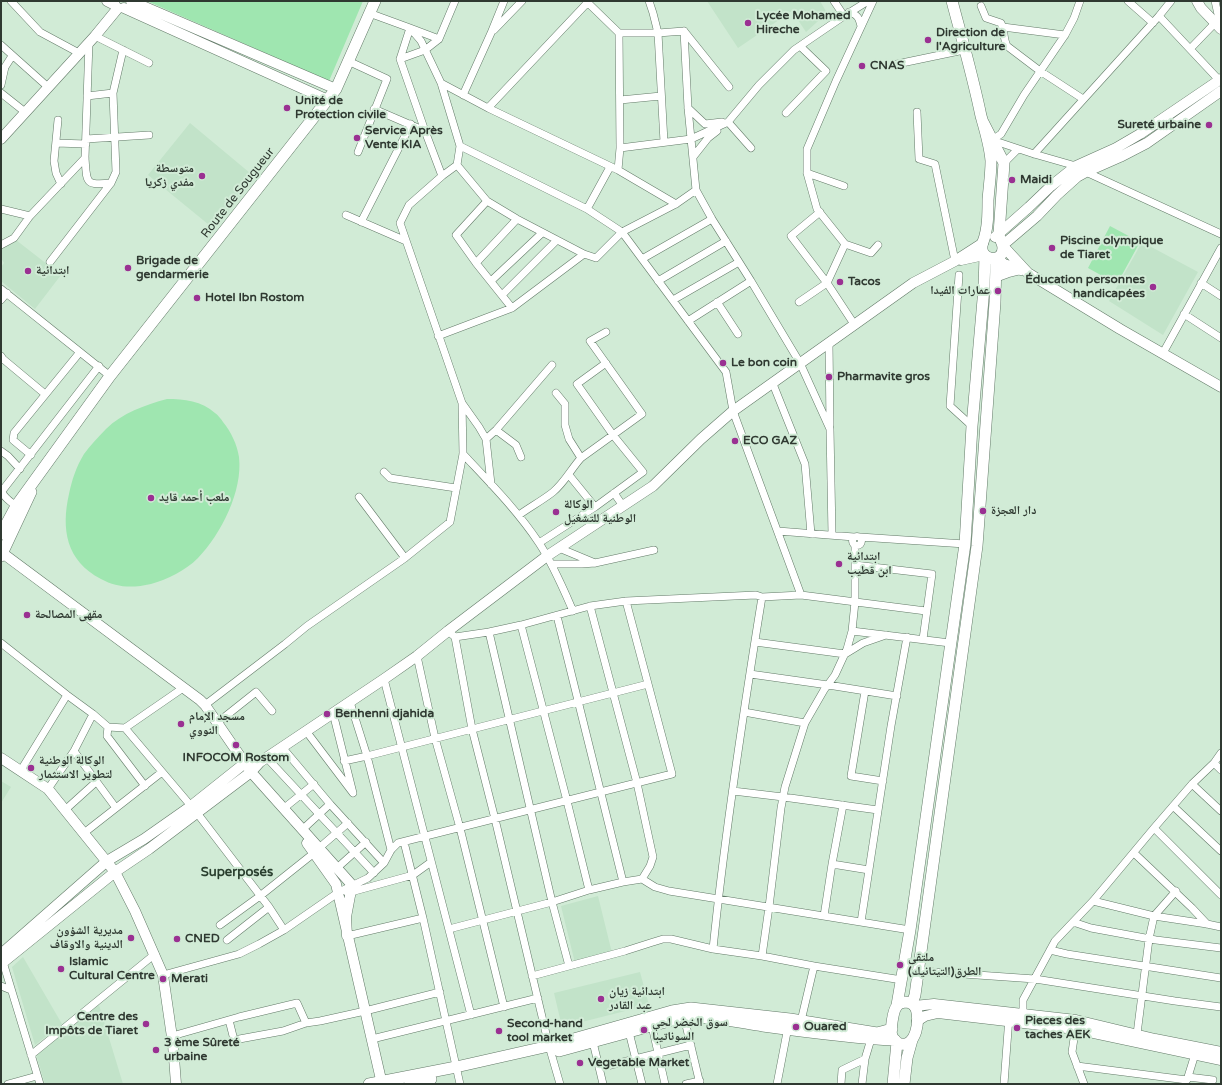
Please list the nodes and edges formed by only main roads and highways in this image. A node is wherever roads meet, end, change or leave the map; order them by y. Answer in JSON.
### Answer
{"nodes":[{"id":1,"x":375,"y":1,"type":"edge"},
{"id":2,"x":952,"y":1,"type":"edge"},
{"id":3,"x":1197,"y":1,"type":"edge"},
{"id":4,"x":119,"y":3,"type":"edge"},
{"id":5,"x":1219,"y":27,"type":"edge"},
{"id":6,"x":1220,"y":79,"type":"edge"},
{"id":7,"x":336,"y":89,"type":"junction"},
{"id":8,"x":1221,"y":90,"type":"edge"},
{"id":9,"x":328,"y":100,"type":"junction"},
{"id":10,"x":983,"y":122,"type":"junction"},
{"id":11,"x":1,"y":139,"type":"edge"},
{"id":12,"x":1000,"y":240,"type":"junction"},
{"id":13,"x":983,"y":242,"type":"junction"},
{"id":14,"x":991,"y":257,"type":"junction"},
{"id":15,"x":955,"y":261,"type":"junction"},
{"id":16,"x":1024,"y":271,"type":"junction"},
{"id":17,"x":996,"y":276,"type":"junction"},
{"id":18,"x":1221,"y":387,"type":"edge"},
{"id":19,"x":44,"y":466,"type":"junction"},
{"id":20,"x":1,"y":534,"type":"edge"},
{"id":21,"x":2,"y":554,"type":"edge"},
{"id":22,"x":1,"y":758,"type":"edge"},
{"id":23,"x":248,"y":768,"type":"junction"},
{"id":24,"x":194,"y":809,"type":"junction"},
{"id":25,"x":284,"y":809,"type":"junction"},
{"id":26,"x":317,"y":851,"type":"junction"},
{"id":27,"x":106,"y":861,"type":"junction"},
{"id":28,"x":115,"y":872,"type":"junction"},
{"id":29,"x":347,"y":936,"type":"junction"},
{"id":30,"x":2,"y":960,"type":"edge"},
{"id":31,"x":897,"y":1005,"type":"junction"},
{"id":32,"x":913,"y":1005,"type":"junction"},
{"id":33,"x":1009,"y":1017,"type":"junction"},
{"id":34,"x":917,"y":1021,"type":"junction"},
{"id":35,"x":788,"y":1024,"type":"junction"},
{"id":36,"x":1076,"y":1025,"type":"junction"},
{"id":37,"x":892,"y":1028,"type":"junction"},
{"id":38,"x":912,"y":1040,"type":"junction"},
{"id":39,"x":896,"y":1041,"type":"junction"},
{"id":40,"x":550,"y":1050,"type":"junction"},
{"id":41,"x":1196,"y":1051,"type":"junction"},
{"id":42,"x":1221,"y":1053,"type":"edge"},
{"id":43,"x":458,"y":1075,"type":"edge"},
{"id":44,"x":382,"y":1083,"type":"edge"},
{"id":45,"x":176,"y":1084,"type":"edge"},
{"id":46,"x":369,"y":1084,"type":"edge"},
{"id":47,"x":410,"y":1084,"type":"edge"},
{"id":48,"x":893,"y":1084,"type":"edge"},
{"id":49,"x":904,"y":1084,"type":"edge"}],
"edges":[{"from":1,"to":7,"type":"main road","name":"Route de Sougueur"},
{"from":2,"to":10,"type":"main road"},
{"from":3,"to":5,"type":"main road"},
{"from":4,"to":7,"type":"main road"},
{"from":4,"to":9,"type":"main road"},
{"from":4,"to":11,"type":"main road"},
{"from":6,"to":12,"type":"main road"},
{"from":7,"to":9,"type":"main road","name":"Route de Sougueur"},
{"from":8,"to":12,"type":"main road"},
{"from":9,"to":19,"type":"main road","name":"Route de Sougueur"},
{"from":10,"to":12,"type":"main road"},
{"from":10,"to":13,"type":"main road"},
{"from":12,"to":13,"type":"main road"},
{"from":12,"to":14,"type":"main road"},
{"from":12,"to":16,"type":"main road"},
{"from":13,"to":14,"type":"main road"},
{"from":13,"to":15,"type":"main road"},
{"from":14,"to":15,"type":"main road"},
{"from":14,"to":16,"type":"main road"},
{"from":14,"to":17,"type":"main road"},
{"from":14,"to":31,"type":"main road"},
{"from":15,"to":23,"type":"main road"},
{"from":16,"to":17,"type":"main road"},
{"from":16,"to":18,"type":"main road"},
{"from":17,"to":32,"type":"main road"},
{"from":19,"to":20,"type":"main road"},
{"from":19,"to":21,"type":"main road"},
{"from":21,"to":23,"type":"main road"},
{"from":22,"to":27,"type":"main road"},
{"from":23,"to":24,"type":"main road"},
{"from":23,"to":25,"type":"main road"},
{"from":24,"to":27,"type":"main road"},
{"from":24,"to":28,"type":"main road"},
{"from":25,"to":26,"type":"main road"},
{"from":25,"to":26,"type":"main road"},
{"from":26,"to":29,"type":"main road"},
{"from":26,"to":29,"type":"main road"},
{"from":27,"to":28,"type":"main road"},
{"from":27,"to":30,"type":"main road"},
{"from":28,"to":30,"type":"main road"},
{"from":28,"to":45,"type":"main road"},
{"from":29,"to":44,"type":"main road"},
{"from":31,"to":32,"type":"main road"},
{"from":31,"to":37,"type":"main road"},
{"from":32,"to":33,"type":"main road"},
{"from":32,"to":34,"type":"main road"},
{"from":33,"to":34,"type":"main road"},
{"from":33,"to":36,"type":"main road"},
{"from":33,"to":36,"type":"main road"},
{"from":34,"to":38,"type":"main road"},
{"from":35,"to":37,"type":"main road"},
{"from":35,"to":39,"type":"main road"},
{"from":35,"to":40,"type":"main road"},
{"from":35,"to":40,"type":"main road"},
{"from":36,"to":41,"type":"main road"},
{"from":36,"to":41,"type":"main road"},
{"from":37,"to":39,"type":"main road"},
{"from":38,"to":39,"type":"main road"},
{"from":38,"to":49,"type":"main road"},
{"from":39,"to":48,"type":"main road"},
{"from":40,"to":43,"type":"main road"},
{"from":41,"to":42,"type":"main road"},
{"from":43,"to":44,"type":"main road"},
{"from":43,"to":47,"type":"main road"},
{"from":44,"to":46,"type":"main road"}]}
